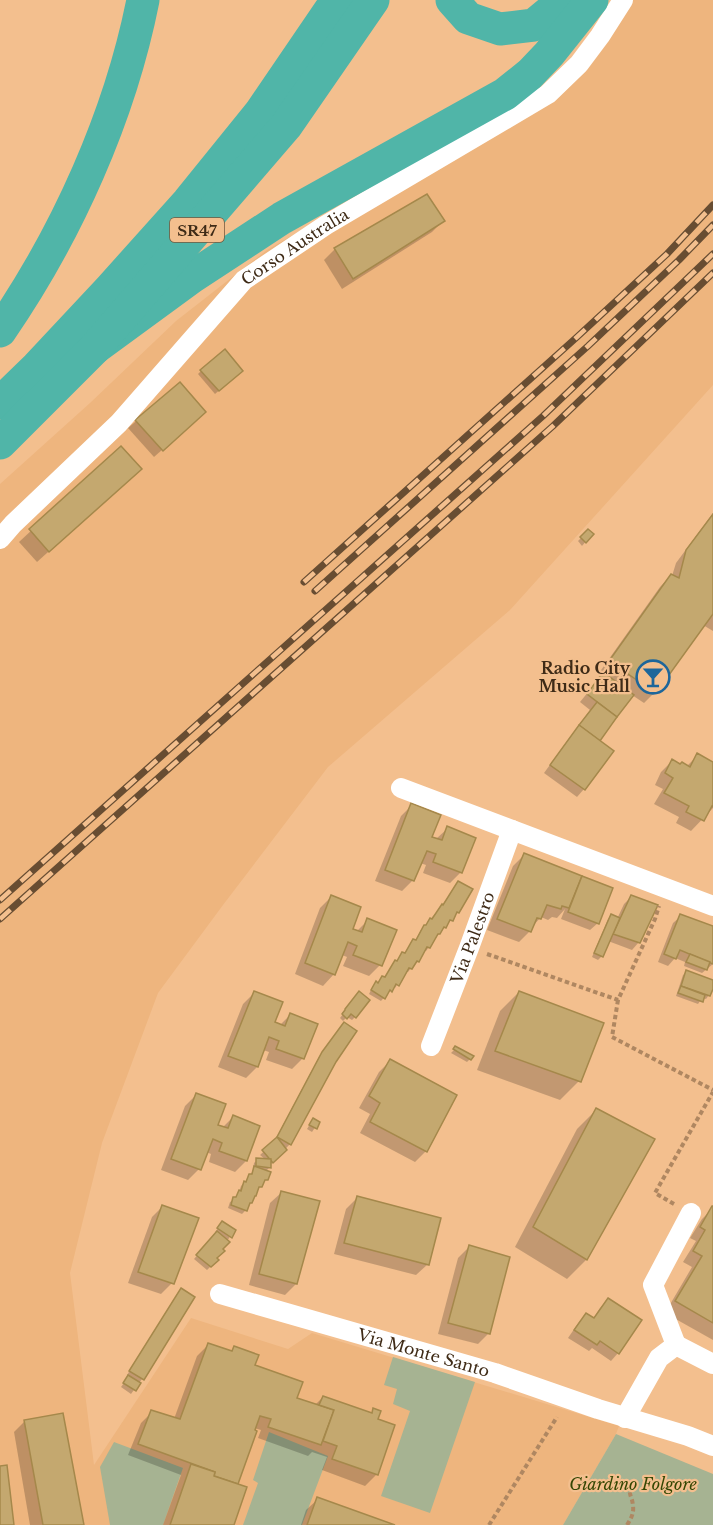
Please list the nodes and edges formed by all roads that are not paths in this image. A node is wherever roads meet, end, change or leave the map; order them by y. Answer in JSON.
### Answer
{"nodes":[{"id":1,"x":143,"y":0,"type":"edge"},
{"id":2,"x":337,"y":0,"type":"edge"},
{"id":3,"x":373,"y":0,"type":"edge"},
{"id":4,"x":452,"y":0,"type":"edge"},
{"id":5,"x":562,"y":0,"type":"edge"},
{"id":6,"x":592,"y":0,"type":"edge"},
{"id":7,"x":623,"y":0,"type":"edge"},
{"id":8,"x":0,"y":331,"type":"edge"},
{"id":9,"x":95,"y":348,"type":"junction"},
{"id":10,"x":0,"y":403,"type":"edge"},
{"id":11,"x":0,"y":443,"type":"edge"},
{"id":12,"x":0,"y":539,"type":"edge"},
{"id":13,"x":401,"y":788,"type":"dead end"},
{"id":14,"x":512,"y":830,"type":"junction"},
{"id":15,"x":713,"y":906,"type":"edge"},
{"id":16,"x":431,"y":1046,"type":"dead end"},
{"id":17,"x":691,"y":1213,"type":"road end"},
{"id":18,"x":220,"y":1294,"type":"dead end"},
{"id":19,"x":676,"y":1345,"type":"junction"},
{"id":20,"x":713,"y":1364,"type":"edge"},
{"id":21,"x":625,"y":1418,"type":"junction"},
{"id":22,"x":713,"y":1433,"type":"edge"},
{"id":23,"x":691,"y":1437,"type":"junction"},
{"id":24,"x":713,"y":1446,"type":"edge"}],
"edges":[{"from":1,"to":8,"type":"highway"},
{"from":2,"to":10,"type":"highway","number":"SR47"},
{"from":3,"to":9,"type":"highway","number":"SR47"},
{"from":4,"to":5,"type":"highway"},
{"from":6,"to":9,"type":"highway"},
{"from":7,"to":12,"type":"street","name":"Corso Australia"},
{"from":9,"to":11,"type":"highway","number":"SR47"},
{"from":13,"to":14,"type":"street"},
{"from":14,"to":15,"type":"street"},
{"from":14,"to":16,"type":"street","name":"Via Palestro"},
{"from":17,"to":19,"type":"street"},
{"from":18,"to":21,"type":"street","name":"Via Monte Santo"},
{"from":19,"to":20,"type":"street"},
{"from":19,"to":21,"type":"street"},
{"from":21,"to":23,"type":"street","name":"Via Monte Santo"},
{"from":22,"to":23,"type":"street","name":"Via Monte Santo"},
{"from":23,"to":24,"type":"street","name":"Via Monte Santo"}]}
